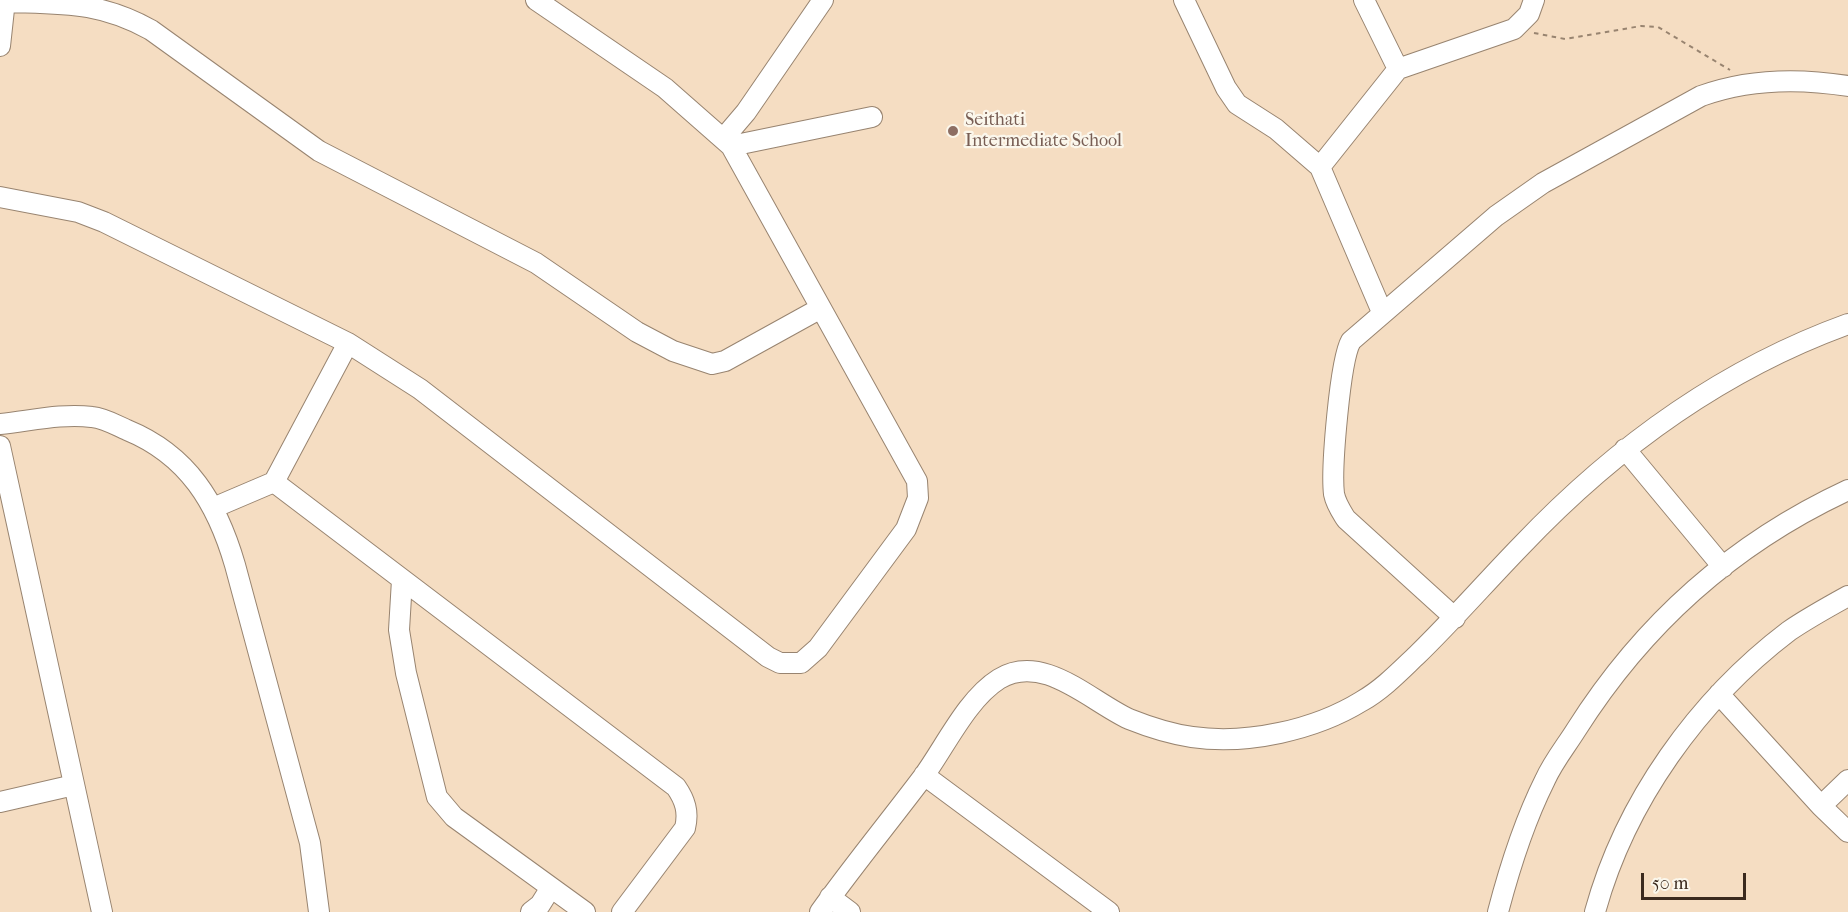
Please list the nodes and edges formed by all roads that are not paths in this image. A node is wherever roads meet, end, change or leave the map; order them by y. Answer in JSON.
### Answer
{"nodes":[{"id":1,"x":536,"y":0,"type":"edge"},
{"id":2,"x":823,"y":0,"type":"edge"},
{"id":3,"x":1184,"y":0,"type":"edge"},
{"id":4,"x":1364,"y":0,"type":"edge"},
{"id":5,"x":1534,"y":0,"type":"edge"},
{"id":6,"x":5,"y":1,"type":"edge"},
{"id":7,"x":0,"y":46,"type":"edge"},
{"id":8,"x":1398,"y":69,"type":"junction"},
{"id":9,"x":1848,"y":86,"type":"edge"},
{"id":10,"x":873,"y":117,"type":"dead end"},
{"id":11,"x":727,"y":143,"type":"junction"},
{"id":12,"x":1320,"y":167,"type":"junction"},
{"id":13,"x":0,"y":197,"type":"edge"},
{"id":14,"x":820,"y":308,"type":"junction"},
{"id":15,"x":1382,"y":312,"type":"junction"},
{"id":16,"x":1848,"y":324,"type":"edge"},
{"id":17,"x":348,"y":343,"type":"junction"},
{"id":18,"x":0,"y":424,"type":"edge"},
{"id":19,"x":0,"y":446,"type":"edge"},
{"id":20,"x":1625,"y":449,"type":"junction"},
{"id":21,"x":274,"y":482,"type":"junction"},
{"id":22,"x":1848,"y":490,"type":"edge"},
{"id":23,"x":213,"y":508,"type":"junction"},
{"id":24,"x":1723,"y":567,"type":"junction"},
{"id":25,"x":402,"y":580,"type":"junction"},
{"id":26,"x":1848,"y":596,"type":"edge"},
{"id":27,"x":1455,"y":618,"type":"junction"},
{"id":28,"x":1719,"y":694,"type":"junction"},
{"id":29,"x":924,"y":775,"type":"junction"},
{"id":30,"x":1848,"y":780,"type":"edge"},
{"id":31,"x":74,"y":785,"type":"junction"},
{"id":32,"x":0,"y":802,"type":"edge"},
{"id":33,"x":1821,"y":806,"type":"junction"},
{"id":34,"x":1848,"y":832,"type":"edge"},
{"id":35,"x":550,"y":889,"type":"junction"},
{"id":36,"x":825,"y":904,"type":"edge"},
{"id":37,"x":102,"y":912,"type":"edge"},
{"id":38,"x":320,"y":912,"type":"edge"},
{"id":39,"x":531,"y":912,"type":"edge"},
{"id":40,"x":585,"y":912,"type":"edge"},
{"id":41,"x":622,"y":912,"type":"edge"},
{"id":42,"x":850,"y":912,"type":"edge"},
{"id":43,"x":1109,"y":912,"type":"edge"},
{"id":44,"x":1497,"y":912,"type":"edge"},
{"id":45,"x":1595,"y":912,"type":"edge"}],
"edges":[{"from":1,"to":11,"type":"street"},
{"from":2,"to":11,"type":"street"},
{"from":3,"to":12,"type":"street"},
{"from":4,"to":8,"type":"street"},
{"from":5,"to":8,"type":"street"},
{"from":6,"to":7,"type":"street"},
{"from":6,"to":14,"type":"street"},
{"from":8,"to":12,"type":"street"},
{"from":9,"to":15,"type":"street"},
{"from":10,"to":11,"type":"street"},
{"from":11,"to":14,"type":"street"},
{"from":12,"to":15,"type":"street"},
{"from":13,"to":17,"type":"street"},
{"from":14,"to":17,"type":"street"},
{"from":15,"to":27,"type":"street"},
{"from":16,"to":20,"type":"street"},
{"from":17,"to":21,"type":"street"},
{"from":18,"to":23,"type":"street"},
{"from":19,"to":31,"type":"street"},
{"from":20,"to":24,"type":"street"},
{"from":20,"to":27,"type":"street"},
{"from":21,"to":23,"type":"street"},
{"from":21,"to":25,"type":"street"},
{"from":22,"to":24,"type":"street"},
{"from":23,"to":38,"type":"street"},
{"from":24,"to":44,"type":"street"},
{"from":25,"to":35,"type":"street"},
{"from":25,"to":41,"type":"street"},
{"from":26,"to":28,"type":"street"},
{"from":27,"to":29,"type":"street"},
{"from":28,"to":33,"type":"street"},
{"from":28,"to":45,"type":"street"},
{"from":29,"to":36,"type":"street"},
{"from":29,"to":43,"type":"street"},
{"from":30,"to":33,"type":"street"},
{"from":31,"to":32,"type":"street"},
{"from":31,"to":37,"type":"street"},
{"from":33,"to":34,"type":"street"},
{"from":35,"to":39,"type":"street"},
{"from":35,"to":40,"type":"street"},
{"from":36,"to":42,"type":"street"}]}
